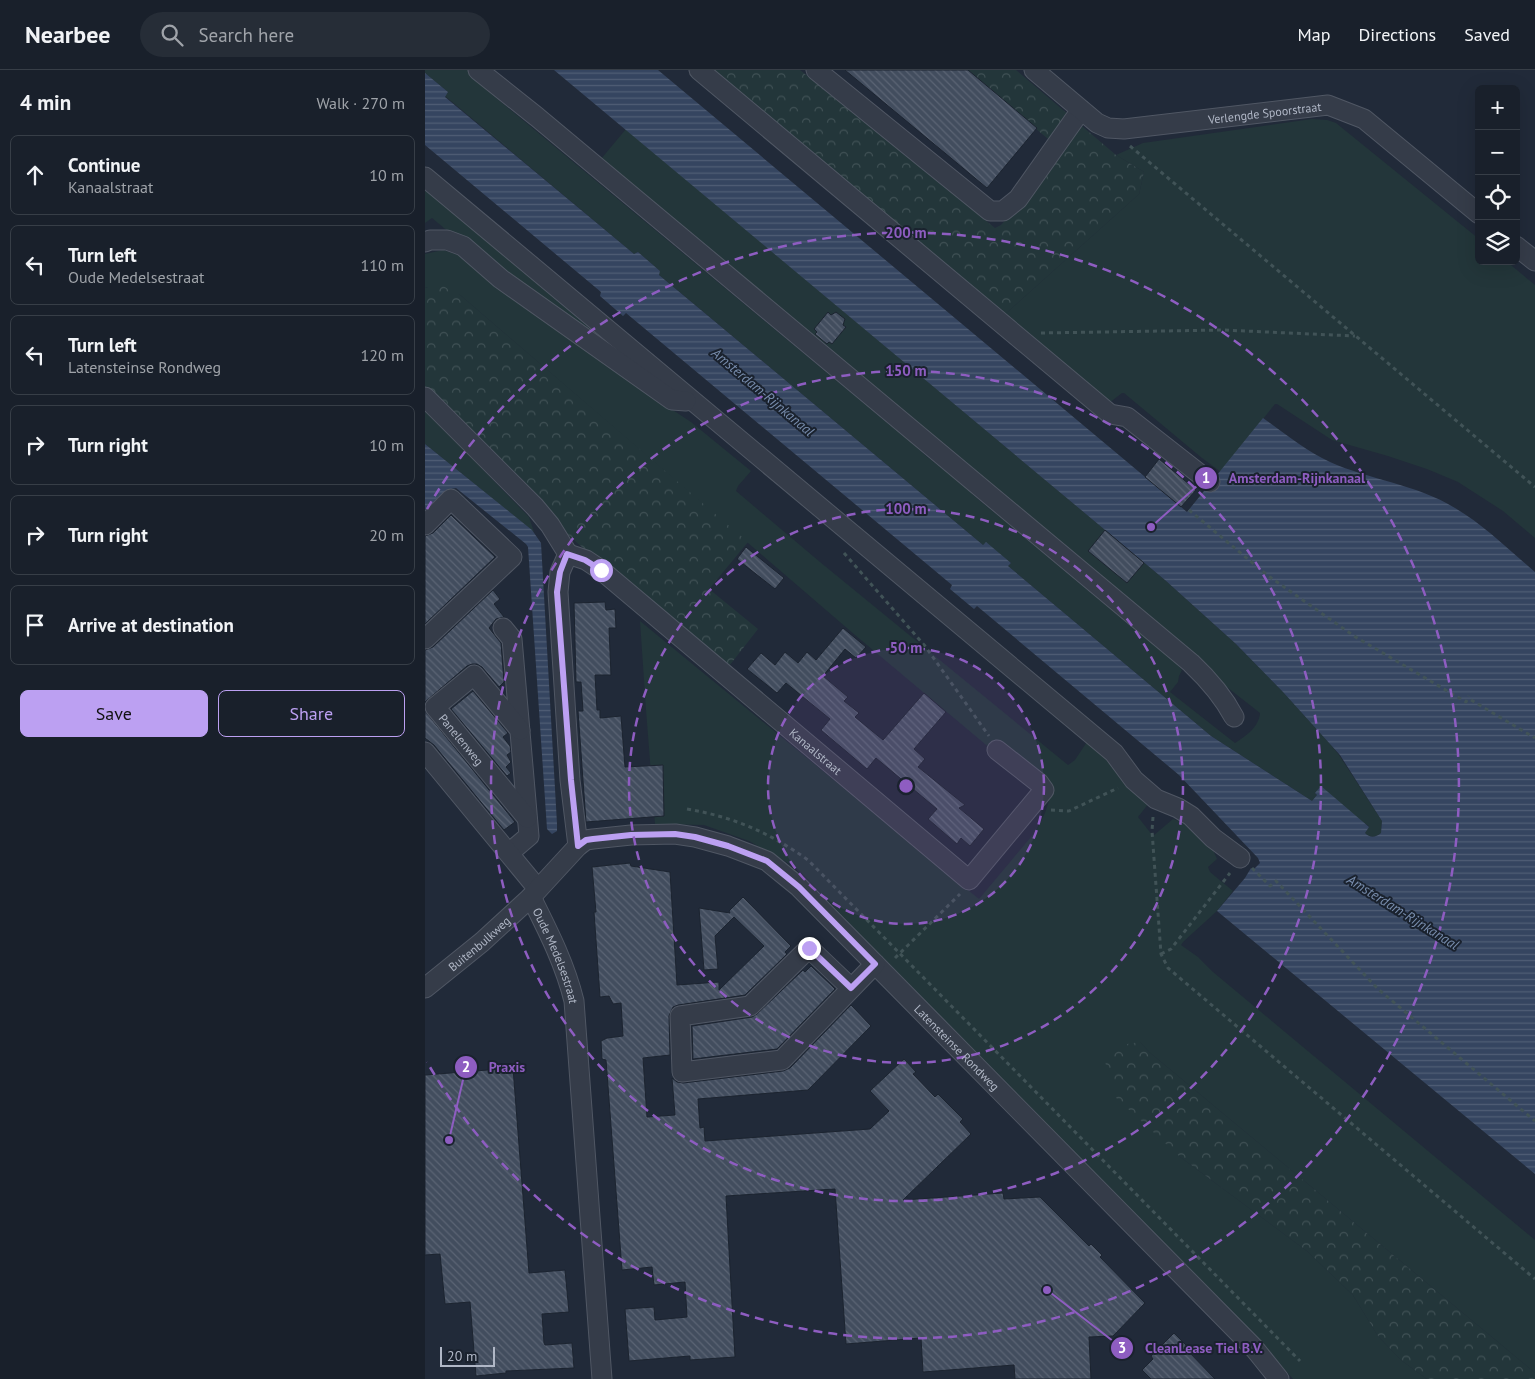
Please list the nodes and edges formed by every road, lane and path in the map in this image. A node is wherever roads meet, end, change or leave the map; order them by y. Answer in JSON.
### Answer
{"nodes":[{"id":1,"x":478,"y":70,"type":"edge"},
{"id":2,"x":699,"y":70,"type":"edge"},
{"id":3,"x":816,"y":70,"type":"edge"},
{"id":4,"x":1034,"y":70,"type":"edge"},
{"id":5,"x":1081,"y":110,"type":"junction"},
{"id":6,"x":1108,"y":128,"type":"junction"},
{"id":7,"x":425,"y":177,"type":"edge"},
{"id":8,"x":1475,"y":211,"type":"edge"},
{"id":9,"x":425,"y":242,"type":"edge"},
{"id":10,"x":1520,"y":249,"type":"edge"},
{"id":11,"x":1535,"y":261,"type":"edge"},
{"id":12,"x":1014,"y":334,"type":"junction"},
{"id":13,"x":1356,"y":336,"type":"junction"},
{"id":14,"x":425,"y":397,"type":"edge"},
{"id":15,"x":693,"y":402,"type":"junction"},
{"id":16,"x":1210,"y":482,"type":"dead end"},
{"id":17,"x":1535,"y":488,"type":"edge"},
{"id":18,"x":1189,"y":510,"type":"dead end"},
{"id":19,"x":425,"y":525,"type":"edge"},
{"id":20,"x":838,"y":546,"type":"dead end"},
{"id":21,"x":567,"y":554,"type":"junction"},
{"id":22,"x":503,"y":628,"type":"dead end"},
{"id":23,"x":425,"y":639,"type":"edge"},
{"id":24,"x":1469,"y":696,"type":"dead end"},
{"id":25,"x":1471,"y":700,"type":"dead end"},
{"id":26,"x":1234,"y":717,"type":"dead end"},
{"id":27,"x":520,"y":730,"type":"junction"},
{"id":28,"x":1535,"y":738,"type":"edge"},
{"id":29,"x":997,"y":750,"type":"joint"},
{"id":30,"x":425,"y":752,"type":"edge"},
{"id":31,"x":1134,"y":780,"type":"junction"},
{"id":32,"x":1155,"y":799,"type":"junction"},
{"id":33,"x":687,"y":809,"type":"dead end"},
{"id":34,"x":1028,"y":810,"type":"junction"},
{"id":35,"x":527,"y":818,"type":"junction"},
{"id":36,"x":578,"y":846,"type":"junction"},
{"id":37,"x":509,"y":853,"type":"junction"},
{"id":38,"x":1247,"y":863,"type":"junction"},
{"id":39,"x":535,"y":893,"type":"junction"},
{"id":40,"x":943,"y":910,"type":"dead end"},
{"id":41,"x":899,"y":953,"type":"junction"},
{"id":42,"x":1161,"y":954,"type":"junction"},
{"id":43,"x":878,"y":967,"type":"junction"},
{"id":44,"x":425,"y":988,"type":"edge"},
{"id":45,"x":851,"y":988,"type":"junction"},
{"id":46,"x":1535,"y":1121,"type":"edge"},
{"id":47,"x":1535,"y":1279,"type":"edge"},
{"id":48,"x":1300,"y":1361,"type":"dead end"},
{"id":49,"x":602,"y":1379,"type":"edge"},
{"id":50,"x":1279,"y":1379,"type":"edge"}],
"edges":[{"from":1,"to":26,"type":"street"},
{"from":2,"to":12,"type":"street"},
{"from":3,"to":5,"type":"street"},
{"from":4,"to":5,"type":"street"},
{"from":5,"to":6,"type":"street"},
{"from":6,"to":8,"type":"street","name":"Verlengde Spoorstraat"},
{"from":6,"to":13,"type":"path"},
{"from":7,"to":15,"type":"street"},
{"from":9,"to":15,"type":"street"},
{"from":10,"to":11,"type":"street"},
{"from":12,"to":13,"type":"path"},
{"from":12,"to":16,"type":"street"},
{"from":13,"to":17,"type":"path"},
{"from":14,"to":21,"type":"street"},
{"from":15,"to":31,"type":"street"},
{"from":18,"to":24,"type":"path"},
{"from":19,"to":23,"type":"street"},
{"from":20,"to":29,"type":"path"},
{"from":21,"to":34,"type":"street","name":"Kanaalstraat"},
{"from":21,"to":36,"type":"street"},
{"from":22,"to":27,"type":"street"},
{"from":25,"to":28,"type":"path"},
{"from":27,"to":35,"type":"street"},
{"from":27,"to":35,"type":"street","name":"Panelenweg"},
{"from":29,"to":34,"type":"street","name":"Kanaalstraat"},
{"from":30,"to":37,"type":"street"},
{"from":31,"to":32,"type":"street"},
{"from":31,"to":34,"type":"path"},
{"from":32,"to":38,"type":"street"},
{"from":32,"to":42,"type":"path"},
{"from":33,"to":41,"type":"path"},
{"from":35,"to":37,"type":"street"},
{"from":36,"to":39,"type":"street","name":"Oude Medelsestraat"},
{"from":36,"to":43,"type":"street","name":"Latensteinse Rondweg"},
{"from":37,"to":39,"type":"street"},
{"from":38,"to":42,"type":"path"},
{"from":38,"to":46,"type":"path"},
{"from":39,"to":44,"type":"street","name":"Buitenbulkweg"},
{"from":39,"to":49,"type":"street","name":"Oude Medelsestraat"},
{"from":40,"to":41,"type":"path"},
{"from":41,"to":43,"type":"path"},
{"from":41,"to":48,"type":"path"},
{"from":42,"to":47,"type":"path"},
{"from":43,"to":45,"type":"street"},
{"from":43,"to":50,"type":"street","name":"Latensteinse Rondweg"},
{"from":45,"to":45,"type":"street"}]}
